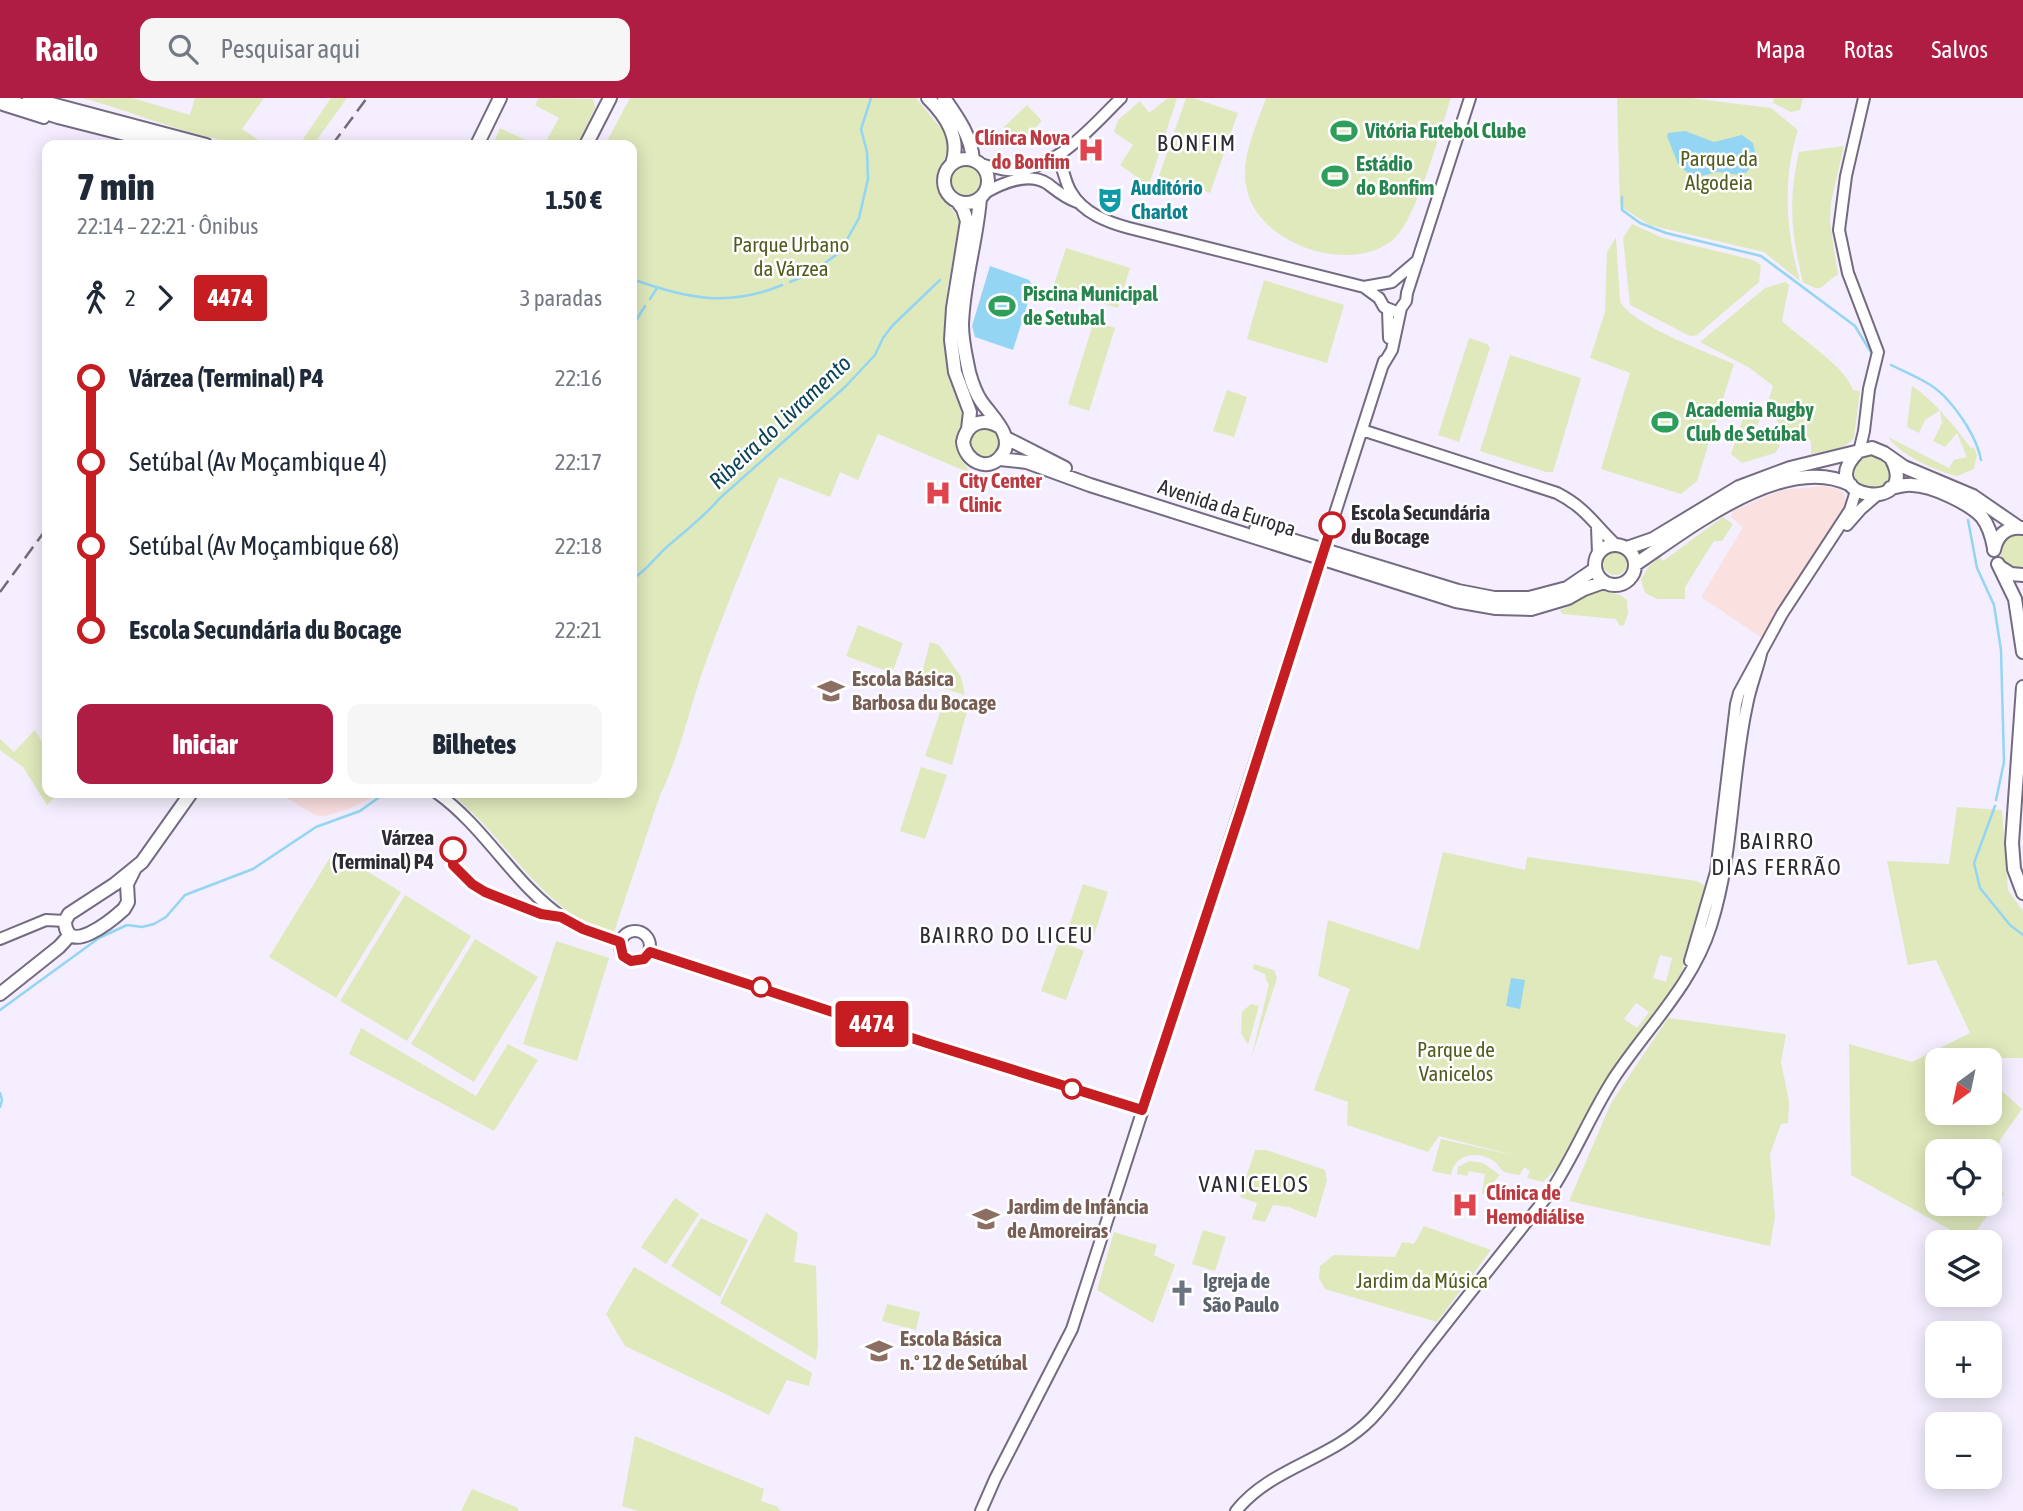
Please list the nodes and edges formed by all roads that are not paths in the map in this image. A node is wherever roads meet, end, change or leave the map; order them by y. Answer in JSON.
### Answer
{"nodes":[{"id":1,"x":0,"y":98,"type":"edge"},
{"id":2,"x":29,"y":98,"type":"edge"},
{"id":3,"x":56,"y":98,"type":"edge"},
{"id":4,"x":500,"y":98,"type":"edge"},
{"id":5,"x":928,"y":98,"type":"edge"},
{"id":6,"x":944,"y":98,"type":"edge"},
{"id":7,"x":1121,"y":98,"type":"edge"},
{"id":8,"x":1470,"y":98,"type":"edge"},
{"id":9,"x":1864,"y":98,"type":"edge"},
{"id":10,"x":604,"y":102,"type":"edge"},
{"id":11,"x":0,"y":104,"type":"edge"},
{"id":12,"x":90,"y":125,"type":"junction"},
{"id":13,"x":159,"y":133,"type":"junction"},
{"id":14,"x":148,"y":140,"type":"edge"},
{"id":15,"x":186,"y":140,"type":"edge"},
{"id":16,"x":479,"y":140,"type":"edge"},
{"id":17,"x":588,"y":140,"type":"edge"},
{"id":18,"x":1069,"y":150,"type":"junction"},
{"id":19,"x":1047,"y":160,"type":"junction"},
{"id":20,"x":977,"y":162,"type":"junction"},
{"id":21,"x":952,"y":164,"type":"junction"},
{"id":22,"x":1063,"y":169,"type":"junction"},
{"id":23,"x":1046,"y":183,"type":"junction"},
{"id":24,"x":982,"y":196,"type":"junction"},
{"id":25,"x":957,"y":201,"type":"junction"},
{"id":26,"x":1079,"y":203,"type":"junction"},
{"id":27,"x":1418,"y":260,"type":"junction"},
{"id":28,"x":1388,"y":283,"type":"junction"},
{"id":29,"x":1364,"y":287,"type":"junction"},
{"id":30,"x":1407,"y":293,"type":"junction"},
{"id":31,"x":1379,"y":298,"type":"junction"},
{"id":32,"x":1401,"y":308,"type":"junction"},
{"id":33,"x":1388,"y":310,"type":"junction"},
{"id":34,"x":1383,"y":365,"type":"junction"},
{"id":35,"x":968,"y":429,"type":"junction"},
{"id":36,"x":1362,"y":430,"type":"junction"},
{"id":37,"x":1864,"y":431,"type":"junction"},
{"id":38,"x":1003,"y":433,"type":"junction"},
{"id":39,"x":1878,"y":450,"type":"junction"},
{"id":40,"x":1858,"y":452,"type":"junction"},
{"id":41,"x":1000,"y":459,"type":"junction"},
{"id":42,"x":1892,"y":460,"type":"junction"},
{"id":43,"x":1853,"y":488,"type":"junction"},
{"id":44,"x":1890,"y":488,"type":"junction"},
{"id":45,"x":1876,"y":496,"type":"junction"},
{"id":46,"x":1597,"y":527,"type":"junction"},
{"id":47,"x":2020,"y":527,"type":"edge"},
{"id":48,"x":1621,"y":546,"type":"junction"},
{"id":49,"x":1829,"y":546,"type":"junction"},
{"id":50,"x":1994,"y":548,"type":"junction"},
{"id":51,"x":1598,"y":554,"type":"junction"},
{"id":52,"x":1636,"y":564,"type":"junction"},
{"id":53,"x":1998,"y":564,"type":"junction"},
{"id":54,"x":1595,"y":569,"type":"junction"},
{"id":55,"x":2023,"y":575,"type":"edge"},
{"id":56,"x":1604,"y":582,"type":"junction"},
{"id":57,"x":2023,"y":652,"type":"edge"},
{"id":58,"x":2023,"y":687,"type":"edge"},
{"id":59,"x":188,"y":798,"type":"edge"},
{"id":60,"x":443,"y":798,"type":"edge"},
{"id":61,"x":135,"y":869,"type":"junction"},
{"id":62,"x":110,"y":886,"type":"junction"},
{"id":63,"x":2023,"y":893,"type":"edge"},
{"id":64,"x":126,"y":894,"type":"junction"},
{"id":65,"x":65,"y":921,"type":"junction"},
{"id":66,"x":70,"y":935,"type":"junction"},
{"id":67,"x":0,"y":939,"type":"edge"},
{"id":68,"x":620,"y":942,"type":"junction"},
{"id":69,"x":650,"y":952,"type":"junction"},
{"id":70,"x":0,"y":994,"type":"edge"},
{"id":71,"x":1142,"y":1110,"type":"junction"},
{"id":72,"x":981,"y":1511,"type":"edge"},
{"id":73,"x":1236,"y":1511,"type":"edge"}],
"edges":[{"from":1,"to":12,"type":"main road"},
{"from":2,"to":13,"type":"main road"},
{"from":3,"to":13,"type":"main road"},
{"from":4,"to":16,"type":"main road"},
{"from":5,"to":21,"type":"main road"},
{"from":6,"to":20,"type":"main road"},
{"from":7,"to":18,"type":"street"},
{"from":8,"to":27,"type":"street"},
{"from":9,"to":37,"type":"street"},
{"from":10,"to":17,"type":"main road"},
{"from":11,"to":12,"type":"street"},
{"from":12,"to":14,"type":"main road"},
{"from":13,"to":15,"type":"main road"},
{"from":18,"to":19,"type":"street"},
{"from":18,"to":22,"type":"street"},
{"from":19,"to":20,"type":"street"},
{"from":19,"to":22,"type":"street"},
{"from":19,"to":23,"type":"street"},
{"from":20,"to":21,"type":"main road"},
{"from":20,"to":24,"type":"main road"},
{"from":21,"to":25,"type":"main road"},
{"from":22,"to":23,"type":"street"},
{"from":22,"to":26,"type":"street"},
{"from":23,"to":24,"type":"street"},
{"from":23,"to":26,"type":"street"},
{"from":24,"to":25,"type":"main road"},
{"from":24,"to":38,"type":"main road","name":"Avenida da Europa"},
{"from":25,"to":35,"type":"main road"},
{"from":26,"to":29,"type":"street"},
{"from":27,"to":28,"type":"street"},
{"from":27,"to":30,"type":"street"},
{"from":28,"to":29,"type":"street"},
{"from":28,"to":30,"type":"street"},
{"from":28,"to":31,"type":"street"},
{"from":29,"to":31,"type":"street"},
{"from":30,"to":32,"type":"street"},
{"from":31,"to":33,"type":"street"},
{"from":32,"to":33,"type":"street"},
{"from":32,"to":34,"type":"street"},
{"from":33,"to":34,"type":"street"},
{"from":34,"to":36,"type":"street"},
{"from":35,"to":38,"type":"main road"},
{"from":35,"to":41,"type":"main road"},
{"from":36,"to":46,"type":"street"},
{"from":36,"to":71,"type":"street","bridge":true},
{"from":37,"to":39,"type":"street"},
{"from":37,"to":40,"type":"street"},
{"from":38,"to":41,"type":"main road"},
{"from":38,"to":54,"type":"main road","name":"Avenida da Europa"},
{"from":39,"to":40,"type":"main road"},
{"from":39,"to":42,"type":"main road"},
{"from":40,"to":43,"type":"main road"},
{"from":40,"to":48,"type":"main road"},
{"from":41,"to":56,"type":"main road","name":"Avenida da Europa"},
{"from":42,"to":44,"type":"main road"},
{"from":42,"to":47,"type":"main road"},
{"from":43,"to":45,"type":"main road"},
{"from":43,"to":49,"type":"street"},
{"from":43,"to":52,"type":"main road","name":"Avenida da Europa"},
{"from":44,"to":45,"type":"main road"},
{"from":44,"to":50,"type":"main road"},
{"from":45,"to":49,"type":"street"},
{"from":46,"to":48,"type":"street"},
{"from":46,"to":51,"type":"street"},
{"from":47,"to":50,"type":"main road"},
{"from":48,"to":51,"type":"main road"},
{"from":48,"to":52,"type":"main road"},
{"from":49,"to":73,"type":"street"},
{"from":50,"to":53,"type":"main road"},
{"from":51,"to":54,"type":"main road"},
{"from":52,"to":56,"type":"main road","name":"Avenida da Europa"},
{"from":53,"to":55,"type":"main road"},
{"from":53,"to":57,"type":"main road"},
{"from":54,"to":56,"type":"main road"},
{"from":58,"to":63,"type":"main road"},
{"from":59,"to":61,"type":"main road"},
{"from":60,"to":68,"type":"street"},
{"from":61,"to":62,"type":"main road"},
{"from":61,"to":64,"type":"main road"},
{"from":62,"to":64,"type":"main road"},
{"from":62,"to":65,"type":"main road"},
{"from":64,"to":66,"type":"main road"},
{"from":65,"to":66,"type":"main road"},
{"from":65,"to":67,"type":"street"},
{"from":66,"to":70,"type":"main road"},
{"from":68,"to":69,"type":"street"},
{"from":68,"to":69,"type":"street"},
{"from":69,"to":71,"type":"street"},
{"from":71,"to":72,"type":"street"}]}
